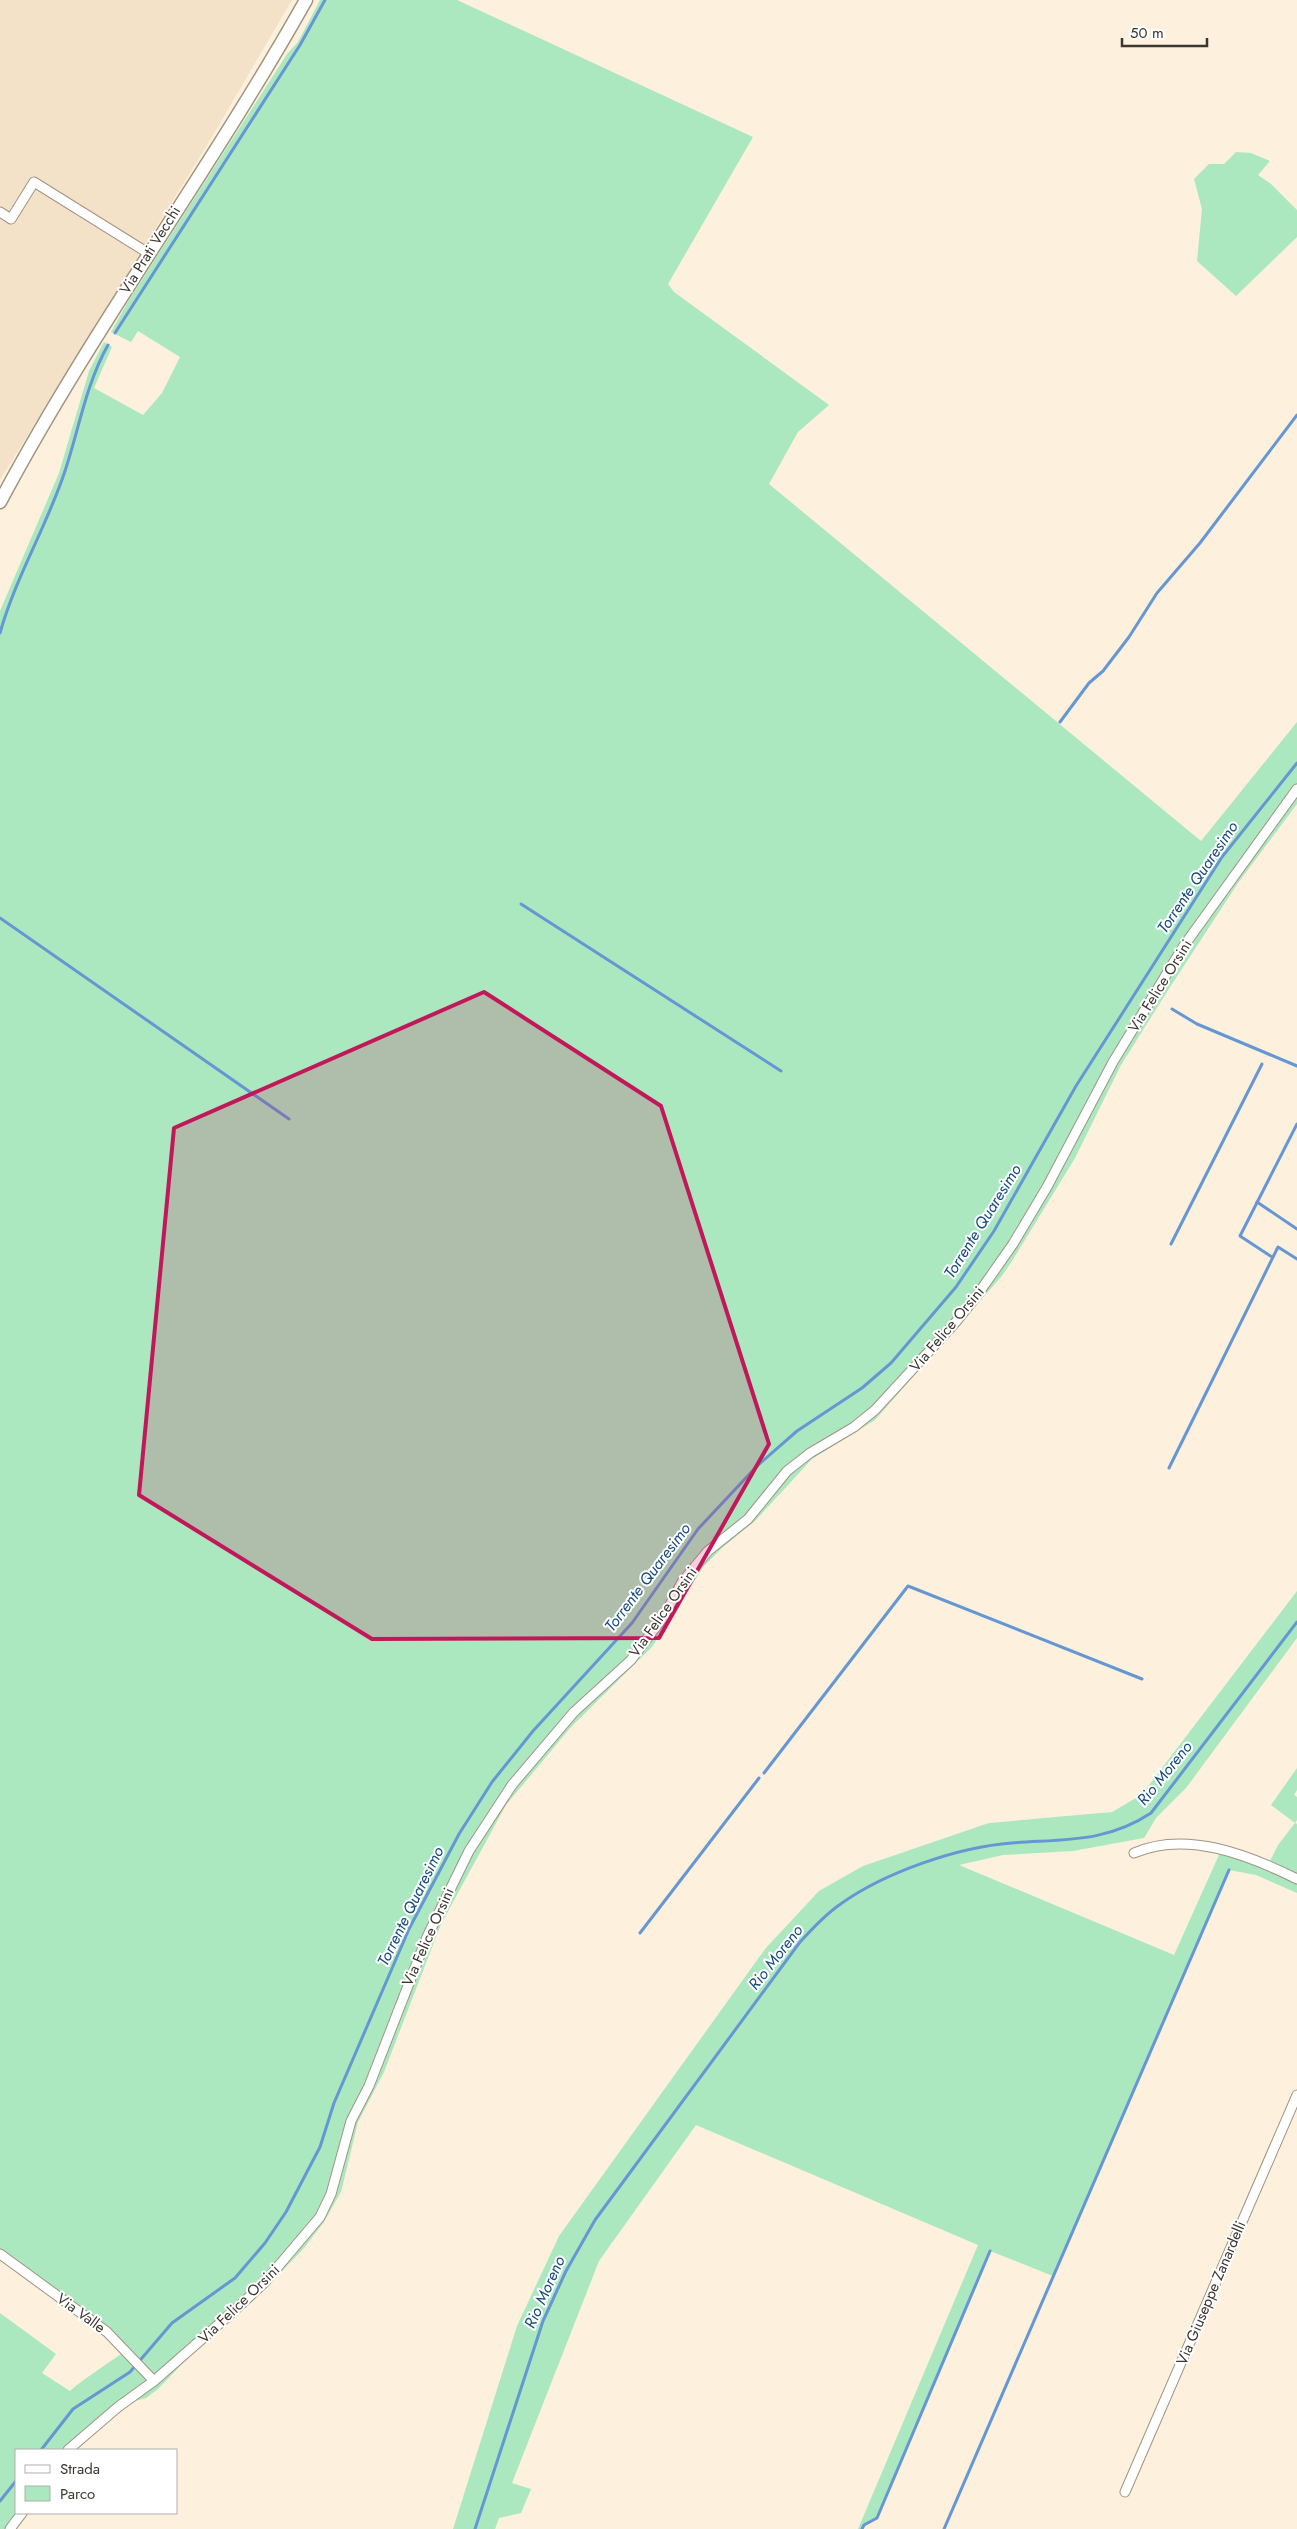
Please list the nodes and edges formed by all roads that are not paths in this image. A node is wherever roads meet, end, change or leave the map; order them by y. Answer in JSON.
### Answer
{"nodes":[{"id":1,"x":306,"y":0,"type":"edge"},
{"id":2,"x":0,"y":212,"type":"edge"},
{"id":3,"x":148,"y":253,"type":"junction"},
{"id":4,"x":5,"y":485,"type":"edge"},
{"id":5,"x":0,"y":502,"type":"edge"},
{"id":6,"x":1297,"y":789,"type":"edge"},
{"id":7,"x":1134,"y":1853,"type":"dead end"},
{"id":8,"x":1297,"y":1879,"type":"edge"},
{"id":9,"x":1297,"y":2095,"type":"edge"},
{"id":10,"x":0,"y":2254,"type":"edge"},
{"id":11,"x":154,"y":2381,"type":"junction"},
{"id":12,"x":69,"y":2449,"type":"edge"},
{"id":13,"x":1125,"y":2492,"type":"dead end"},
{"id":14,"x":21,"y":2514,"type":"edge"},
{"id":15,"x":10,"y":2529,"type":"edge"}],
"edges":[{"from":1,"to":3,"type":"main road","name":"Via Prati Vecchi"},
{"from":2,"to":3,"type":"street"},
{"from":3,"to":4,"type":"main road","name":"Via Prati Vecchi"},
{"from":4,"to":5,"type":"main road","name":"Via Prati Vecchi"},
{"from":6,"to":11,"type":"street","name":"Via Felice Orsini"},
{"from":7,"to":8,"type":"street"},
{"from":9,"to":13,"type":"street","name":"Via Giuseppe Zanardelli"},
{"from":10,"to":11,"type":"street","name":"Via Valle"},
{"from":11,"to":12,"type":"street","name":"Via Felice Orsini"},
{"from":14,"to":15,"type":"street"}]}
